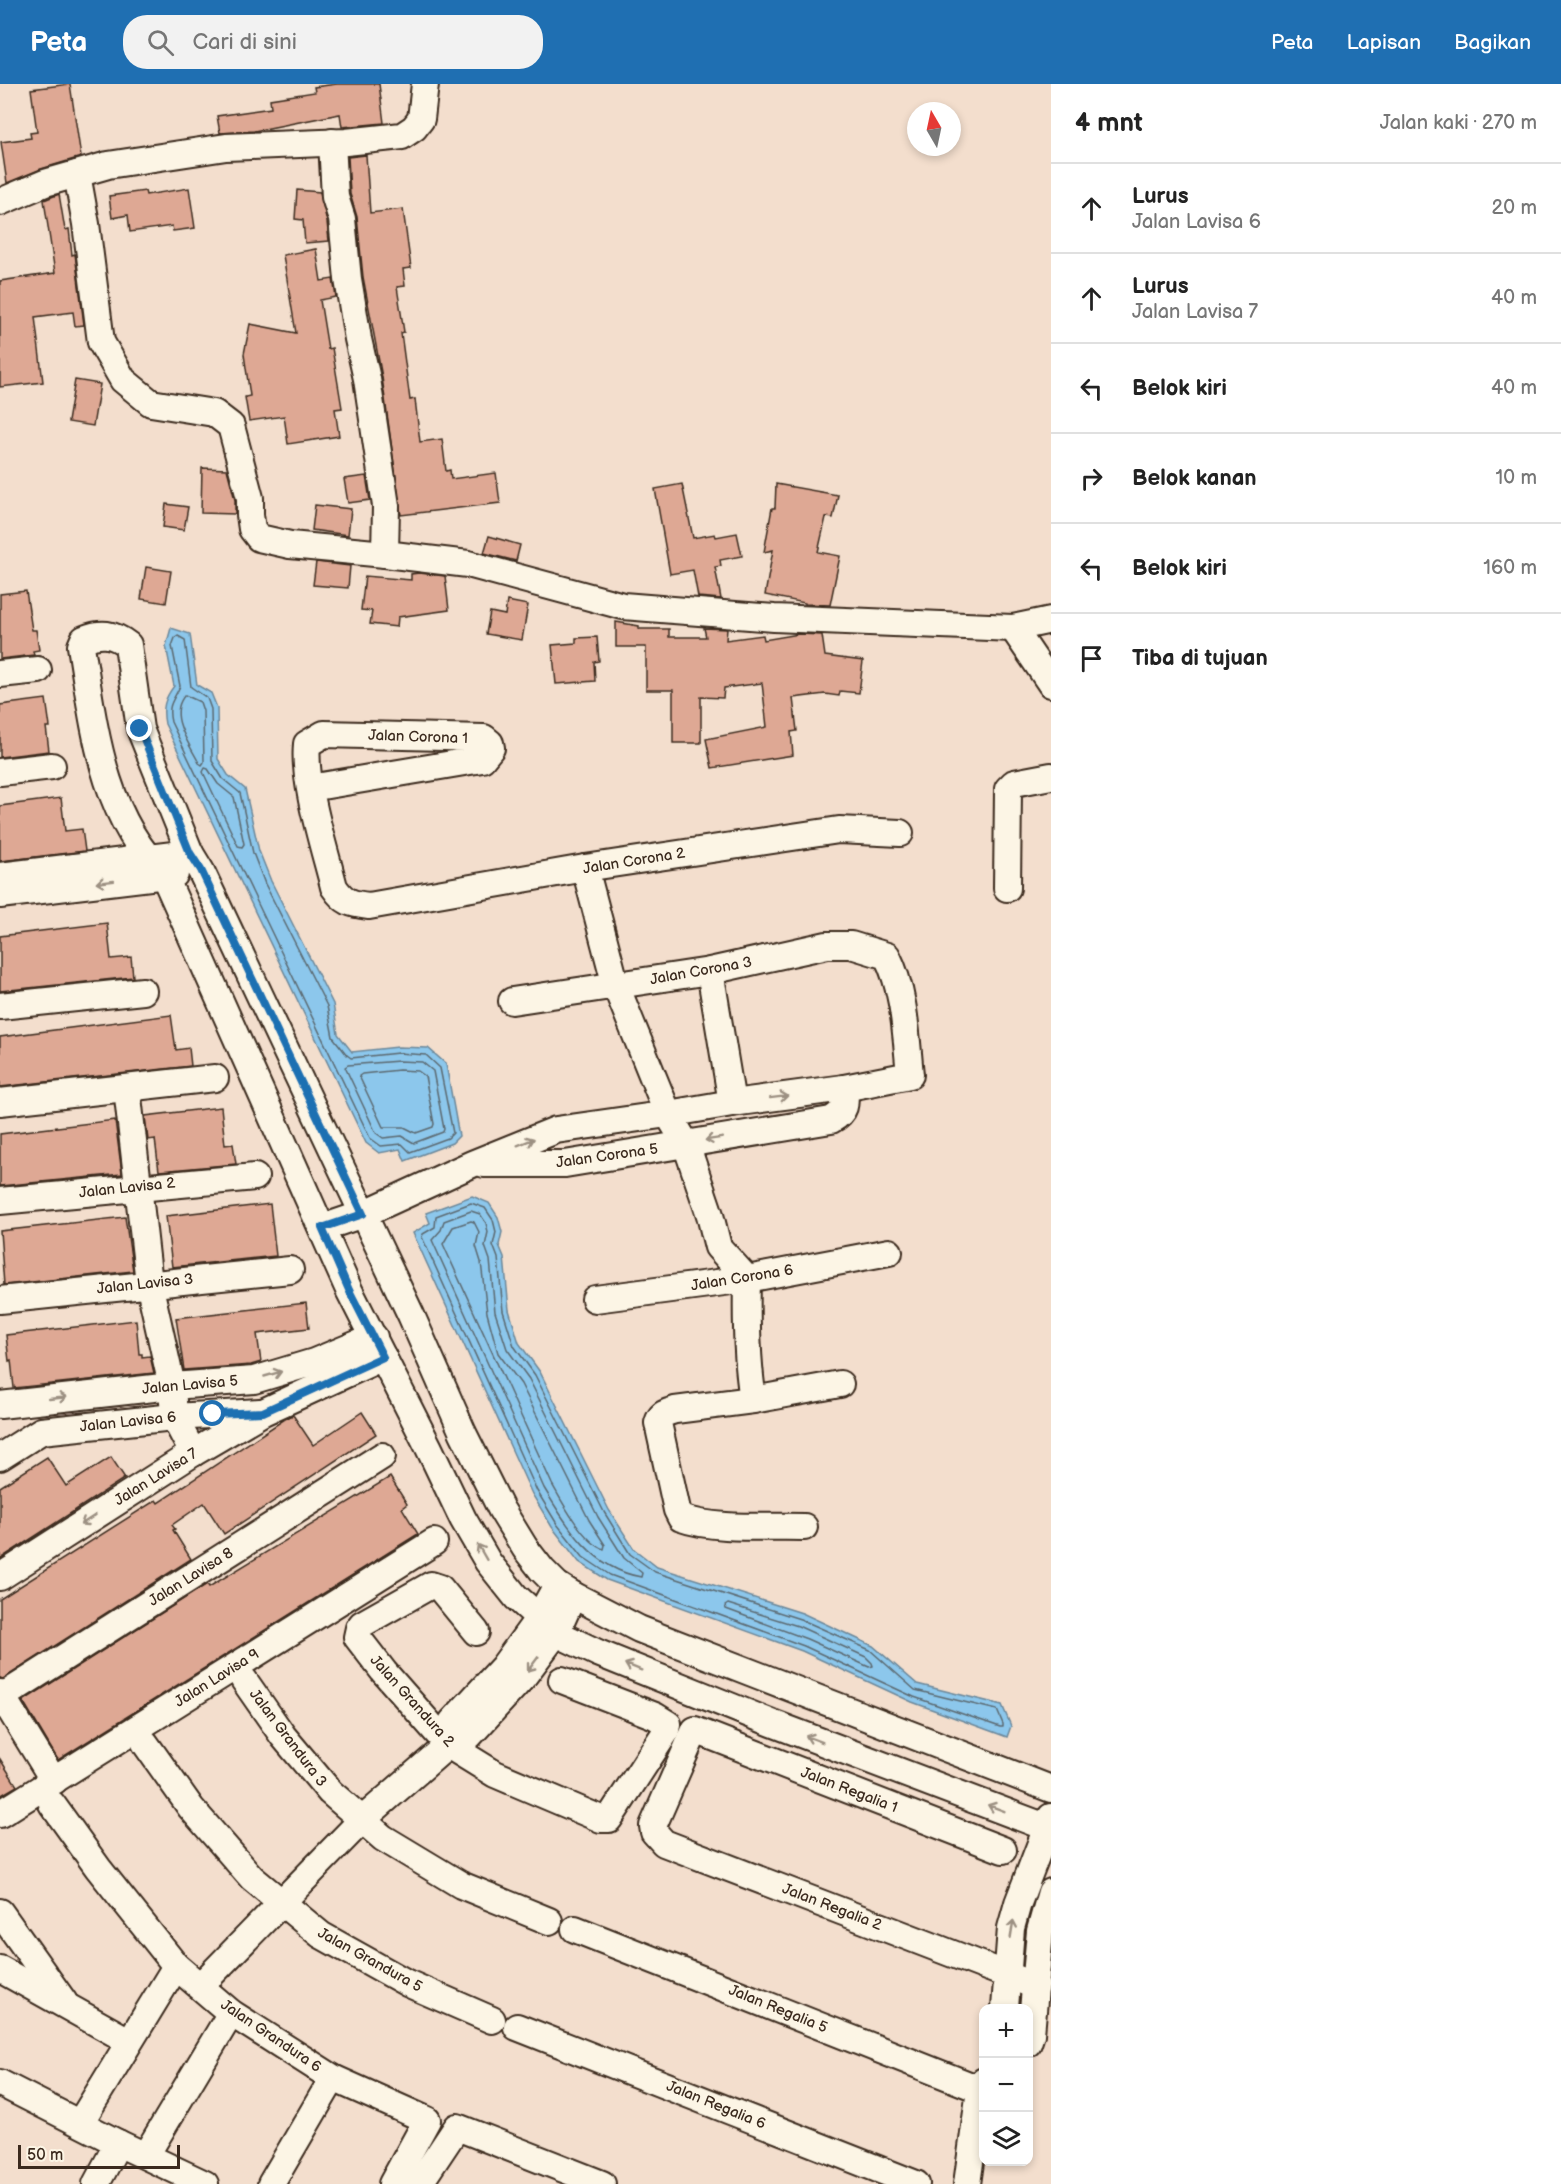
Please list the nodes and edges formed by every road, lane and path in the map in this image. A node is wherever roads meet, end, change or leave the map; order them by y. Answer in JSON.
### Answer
{"nodes":[{"id":1,"x":425,"y":84,"type":"edge"},
{"id":2,"x":332,"y":142,"type":"junction"},
{"id":3,"x":77,"y":174,"type":"junction"},
{"id":4,"x":0,"y":202,"type":"edge"},
{"id":5,"x":385,"y":554,"type":"junction"},
{"id":6,"x":1051,"y":620,"type":"edge"},
{"id":7,"x":1013,"y":628,"type":"junction"},
{"id":8,"x":38,"y":670,"type":"dead end"},
{"id":9,"x":0,"y":674,"type":"edge"},
{"id":10,"x":1051,"y":684,"type":"edge"},
{"id":11,"x":52,"y":766,"type":"dead end"},
{"id":12,"x":0,"y":772,"type":"edge"},
{"id":13,"x":1051,"y":776,"type":"edge"},
{"id":14,"x":310,"y":788,"type":"junction"},
{"id":15,"x":900,"y":833,"type":"dead end"},
{"id":16,"x":196,"y":862,"type":"junction"},
{"id":17,"x":155,"y":867,"type":"junction"},
{"id":18,"x":585,"y":868,"type":"junction"},
{"id":19,"x":0,"y":876,"type":"edge"},
{"id":20,"x":1007,"y":888,"type":"dead end"},
{"id":21,"x":0,"y":895,"type":"edge"},
{"id":22,"x":711,"y":971,"type":"junction"},
{"id":23,"x":616,"y":986,"type":"junction"},
{"id":24,"x":143,"y":991,"type":"dead end"},
{"id":25,"x":512,"y":1001,"type":"dead end"},
{"id":26,"x":0,"y":1006,"type":"edge"},
{"id":27,"x":910,"y":1075,"type":"joint"},
{"id":28,"x":215,"y":1078,"type":"dead end"},
{"id":29,"x":126,"y":1088,"type":"junction"},
{"id":30,"x":844,"y":1088,"type":"junction"},
{"id":31,"x":0,"y":1102,"type":"edge"},
{"id":32,"x":732,"y":1103,"type":"junction"},
{"id":33,"x":668,"y":1114,"type":"junction"},
{"id":34,"x":686,"y":1144,"type":"junction"},
{"id":35,"x":472,"y":1164,"type":"junction"},
{"id":36,"x":255,"y":1177,"type":"dead end"},
{"id":37,"x":138,"y":1187,"type":"junction"},
{"id":38,"x":0,"y":1201,"type":"edge"},
{"id":39,"x":363,"y":1214,"type":"junction"},
{"id":40,"x":322,"y":1228,"type":"junction"},
{"id":41,"x":889,"y":1252,"type":"dead end"},
{"id":42,"x":290,"y":1270,"type":"dead end"},
{"id":43,"x":747,"y":1278,"type":"junction"},
{"id":44,"x":149,"y":1283,"type":"junction"},
{"id":45,"x":595,"y":1299,"type":"dead end"},
{"id":46,"x":0,"y":1300,"type":"edge"},
{"id":47,"x":379,"y":1347,"type":"junction"},
{"id":48,"x":840,"y":1384,"type":"dead end"},
{"id":49,"x":172,"y":1386,"type":"junction"},
{"id":50,"x":753,"y":1400,"type":"junction"},
{"id":51,"x":0,"y":1405,"type":"edge"},
{"id":52,"x":263,"y":1412,"type":"junction"},
{"id":53,"x":174,"y":1417,"type":"junction"},
{"id":54,"x":194,"y":1453,"type":"junction"},
{"id":55,"x":382,"y":1456,"type":"dead end"},
{"id":56,"x":0,"y":1457,"type":"edge"},
{"id":57,"x":804,"y":1527,"type":"dead end"},
{"id":58,"x":434,"y":1542,"type":"dead end"},
{"id":59,"x":0,"y":1577,"type":"edge"},
{"id":60,"x":565,"y":1590,"type":"junction"},
{"id":61,"x":547,"y":1626,"type":"junction"},
{"id":62,"x":476,"y":1632,"type":"dead end"},
{"id":63,"x":244,"y":1680,"type":"dead end"},
{"id":64,"x":562,"y":1680,"type":"dead end"},
{"id":65,"x":1,"y":1696,"type":"edge"},
{"id":66,"x":145,"y":1743,"type":"dead end"},
{"id":67,"x":448,"y":1745,"type":"junction"},
{"id":68,"x":1051,"y":1789,"type":"edge"},
{"id":69,"x":53,"y":1792,"type":"junction"},
{"id":70,"x":0,"y":1814,"type":"edge"},
{"id":71,"x":362,"y":1820,"type":"junction"},
{"id":72,"x":1050,"y":1825,"type":"edge"},
{"id":73,"x":658,"y":1837,"type":"joint"},
{"id":74,"x":1003,"y":1850,"type":"dead end"},
{"id":75,"x":1051,"y":1892,"type":"edge"},
{"id":76,"x":281,"y":1903,"type":"junction"},
{"id":77,"x":0,"y":1912,"type":"edge"},
{"id":78,"x":549,"y":1921,"type":"dead end"},
{"id":79,"x":575,"y":1929,"type":"dead end"},
{"id":80,"x":32,"y":1956,"type":"junction"},
{"id":81,"x":0,"y":1964,"type":"edge"},
{"id":82,"x":176,"y":1966,"type":"junction"},
{"id":83,"x":0,"y":1969,"type":"edge"},
{"id":84,"x":1008,"y":1975,"type":"junction"},
{"id":85,"x":200,"y":1986,"type":"junction"},
{"id":86,"x":1036,"y":1986,"type":"junction"},
{"id":87,"x":1005,"y":2004,"type":"edge"},
{"id":88,"x":69,"y":2008,"type":"junction"},
{"id":89,"x":231,"y":2013,"type":"junction"},
{"id":90,"x":1033,"y":2015,"type":"edge"},
{"id":91,"x":492,"y":2020,"type":"dead end"},
{"id":92,"x":517,"y":2027,"type":"dead end"},
{"id":93,"x":129,"y":2041,"type":"junction"},
{"id":94,"x":333,"y":2078,"type":"junction"},
{"id":95,"x":0,"y":2083,"type":"edge"},
{"id":96,"x":979,"y":2086,"type":"edge"},
{"id":97,"x":979,"y":2106,"type":"edge"},
{"id":98,"x":80,"y":2123,"type":"junction"},
{"id":99,"x":118,"y":2143,"type":"junction"},
{"id":100,"x":146,"y":2155,"type":"junction"},
{"id":101,"x":547,"y":2174,"type":"edge"},
{"id":102,"x":96,"y":2184,"type":"edge"},
{"id":103,"x":205,"y":2184,"type":"edge"},
{"id":104,"x":271,"y":2184,"type":"edge"},
{"id":105,"x":392,"y":2184,"type":"edge"},
{"id":106,"x":419,"y":2184,"type":"edge"},
{"id":107,"x":602,"y":2184,"type":"edge"},
{"id":108,"x":916,"y":2184,"type":"edge"},
{"id":109,"x":967,"y":2184,"type":"edge"}],
"edges":[{"from":1,"to":2,"type":"street"},
{"from":2,"to":3,"type":"street"},
{"from":2,"to":5,"type":"street"},
{"from":3,"to":4,"type":"street"},
{"from":3,"to":5,"type":"street"},
{"from":5,"to":7,"type":"street"},
{"from":6,"to":7,"type":"street"},
{"from":7,"to":10,"type":"street"},
{"from":8,"to":9,"type":"street"},
{"from":11,"to":12,"type":"street"},
{"from":13,"to":20,"type":"street"},
{"from":14,"to":14,"type":"street","name":"Jalan Corona 1"},
{"from":14,"to":18,"type":"street","name":"Jalan Corona 2"},
{"from":15,"to":18,"type":"street","name":"Jalan Corona 2"},
{"from":16,"to":17,"type":"street"},
{"from":16,"to":17,"type":"street"},
{"from":16,"to":39,"type":"street"},
{"from":17,"to":19,"type":"street"},
{"from":17,"to":21,"type":"street","one_way":true},
{"from":17,"to":40,"type":"street"},
{"from":18,"to":23,"type":"street"},
{"from":22,"to":23,"type":"street","name":"Jalan Corona 3"},
{"from":22,"to":27,"type":"street","name":"Jalan Corona 3"},
{"from":22,"to":32,"type":"street"},
{"from":23,"to":25,"type":"street","name":"Jalan Corona 3"},
{"from":23,"to":33,"type":"street"},
{"from":24,"to":26,"type":"street"},
{"from":27,"to":30,"type":"street","name":"Jalan Corona 5"},
{"from":28,"to":29,"type":"street"},
{"from":29,"to":31,"type":"street"},
{"from":29,"to":37,"type":"street"},
{"from":32,"to":30,"type":"street","name":"Jalan Corona 5","one_way":true},
{"from":30,"to":34,"type":"street","name":"Jalan Corona 5","one_way":true},
{"from":32,"to":33,"type":"street","name":"Jalan Corona 5"},
{"from":33,"to":34,"type":"street"},
{"from":35,"to":33,"type":"street","name":"Jalan Corona 5","one_way":true},
{"from":34,"to":35,"type":"street","name":"Jalan Corona 5"},
{"from":34,"to":43,"type":"street"},
{"from":35,"to":39,"type":"street"},
{"from":36,"to":37,"type":"street","name":"Jalan Lavisa 2"},
{"from":37,"to":38,"type":"street","name":"Jalan Lavisa 2"},
{"from":37,"to":44,"type":"street"},
{"from":39,"to":40,"type":"street"},
{"from":39,"to":60,"type":"street"},
{"from":40,"to":47,"type":"street"},
{"from":41,"to":43,"type":"street","name":"Jalan Corona 6"},
{"from":42,"to":44,"type":"street","name":"Jalan Lavisa 3"},
{"from":43,"to":45,"type":"street","name":"Jalan Corona 6"},
{"from":43,"to":50,"type":"street"},
{"from":44,"to":46,"type":"street","name":"Jalan Lavisa 3"},
{"from":44,"to":49,"type":"street"},
{"from":49,"to":47,"type":"street","name":"Jalan Lavisa 5","one_way":true},
{"from":47,"to":52,"type":"street","name":"Jalan Lavisa 7"},
{"from":61,"to":47,"type":"street","one_way":true},
{"from":48,"to":50,"type":"street"},
{"from":51,"to":49,"type":"street","name":"Jalan Lavisa 5","one_way":true},
{"from":49,"to":53,"type":"street"},
{"from":50,"to":57,"type":"street"},
{"from":52,"to":53,"type":"street","name":"Jalan Lavisa 6"},
{"from":52,"to":54,"type":"street","name":"Jalan Lavisa 7"},
{"from":53,"to":54,"type":"street"},
{"from":53,"to":56,"type":"street","name":"Jalan Lavisa 6"},
{"from":54,"to":59,"type":"street","name":"Jalan Lavisa 7","one_way":true},
{"from":55,"to":65,"type":"street","name":"Jalan Lavisa 8"},
{"from":58,"to":69,"type":"street","name":"Jalan Lavisa 9"},
{"from":60,"to":61,"type":"street"},
{"from":60,"to":68,"type":"street"},
{"from":61,"to":67,"type":"street"},
{"from":72,"to":61,"type":"street","one_way":true},
{"from":62,"to":67,"type":"street","name":"Jalan Grandura 2"},
{"from":63,"to":71,"type":"street","name":"Jalan Grandura 3"},
{"from":64,"to":67,"type":"street","name":"Jalan Grandura 2"},
{"from":65,"to":69,"type":"street","name":"Jalan Grandura 6"},
{"from":66,"to":76,"type":"street","name":"Jalan Grandura 5"},
{"from":67,"to":71,"type":"street"},
{"from":69,"to":70,"type":"street","name":"Jalan Lavisa 9"},
{"from":69,"to":82,"type":"street","name":"Jalan Grandura 6"},
{"from":71,"to":76,"type":"street"},
{"from":71,"to":78,"type":"street","name":"Jalan Grandura 3"},
{"from":84,"to":72,"type":"street","one_way":true},
{"from":73,"to":74,"type":"street","name":"Jalan Regalia 1"},
{"from":73,"to":84,"type":"street","name":"Jalan Regalia 2"},
{"from":75,"to":86,"type":"street"},
{"from":76,"to":85,"type":"street"},
{"from":76,"to":91,"type":"street","name":"Jalan Grandura 5"},
{"from":77,"to":80,"type":"street"},
{"from":79,"to":96,"type":"street","name":"Jalan Regalia 5"},
{"from":80,"to":81,"type":"street"},
{"from":80,"to":88,"type":"street"},
{"from":82,"to":85,"type":"street","name":"Jalan Grandura 6"},
{"from":82,"to":93,"type":"street"},
{"from":83,"to":88,"type":"street"},
{"from":84,"to":86,"type":"street","name":"Jalan Regalia 2"},
{"from":84,"to":87,"type":"street"},
{"from":85,"to":89,"type":"street","name":"Jalan Grandura 6"},
{"from":86,"to":90,"type":"street"},
{"from":88,"to":93,"type":"street"},
{"from":89,"to":94,"type":"street","name":"Jalan Grandura 6"},
{"from":89,"to":100,"type":"street"},
{"from":92,"to":108,"type":"street","name":"Jalan Regalia 6"},
{"from":93,"to":98,"type":"street"},
{"from":94,"to":104,"type":"street"},
{"from":94,"to":105,"type":"street","name":"Jalan Grandura 6"},
{"from":95,"to":98,"type":"street"},
{"from":97,"to":109,"type":"street"},
{"from":98,"to":99,"type":"street"},
{"from":99,"to":100,"type":"street"},
{"from":99,"to":102,"type":"street"},
{"from":100,"to":103,"type":"street"},
{"from":101,"to":106,"type":"street"},
{"from":101,"to":107,"type":"street"}]}
